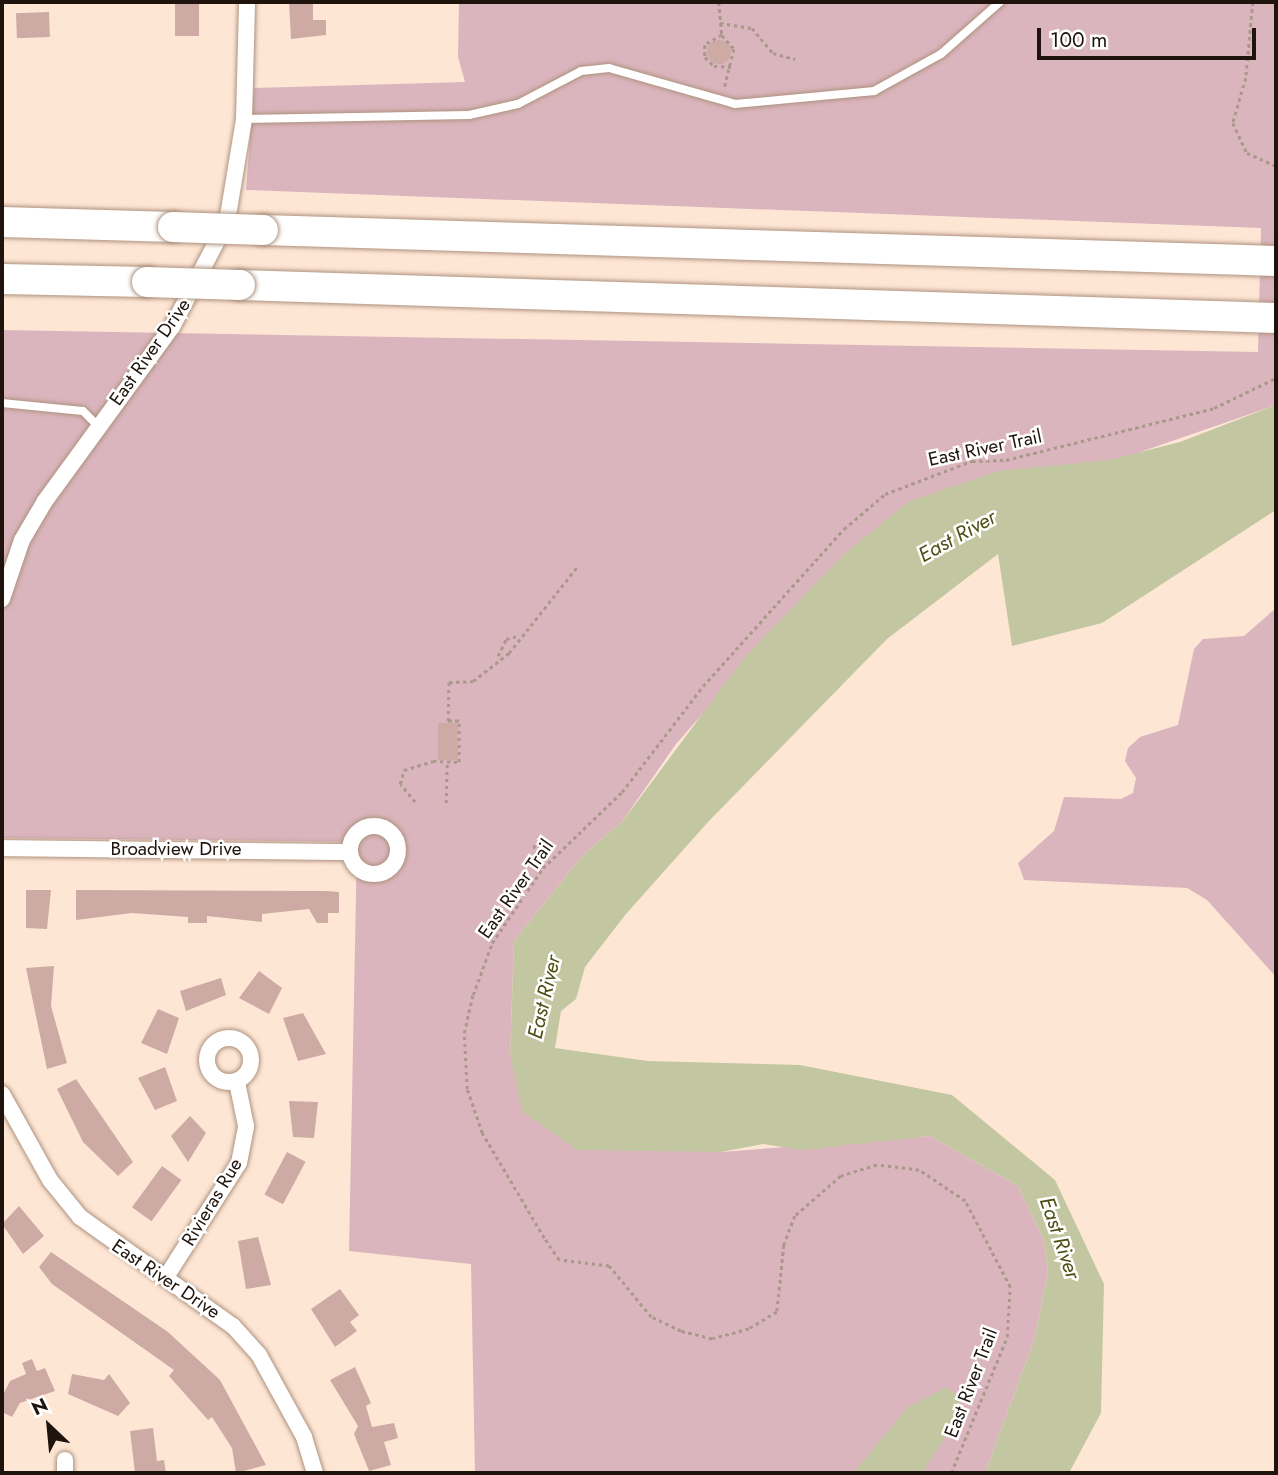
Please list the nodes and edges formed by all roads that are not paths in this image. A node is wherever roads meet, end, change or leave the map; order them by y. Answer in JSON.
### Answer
{"nodes":[{"id":1,"x":247,"y":2,"type":"edge"},
{"id":2,"x":1000,"y":2,"type":"edge"},
{"id":3,"x":244,"y":119,"type":"junction"},
{"id":4,"x":2,"y":222,"type":"edge"},
{"id":5,"x":1276,"y":261,"type":"edge"},
{"id":6,"x":2,"y":279,"type":"edge"},
{"id":7,"x":1276,"y":318,"type":"edge"},
{"id":8,"x":2,"y":403,"type":"edge"},
{"id":9,"x":98,"y":426,"type":"junction"},
{"id":10,"x":2,"y":599,"type":"edge"},
{"id":11,"x":2,"y":849,"type":"edge"},
{"id":12,"x":350,"y":852,"type":"dead end"},
{"id":13,"x":237,"y":1082,"type":"dead end"},
{"id":14,"x":4,"y":1104,"type":"edge"},
{"id":15,"x":166,"y":1277,"type":"junction"},
{"id":16,"x":315,"y":1473,"type":"edge"}],
"edges":[{"from":1,"to":3,"type":"street","name":"East River Drive"},
{"from":2,"to":3,"type":"lane"},
{"from":3,"to":9,"type":"street","name":"East River Drive"},
{"from":4,"to":5,"type":"highway","bridge":true},
{"from":6,"to":7,"type":"highway","bridge":true},
{"from":8,"to":9,"type":"lane"},
{"from":9,"to":10,"type":"street","name":"East River Drive"},
{"from":11,"to":12,"type":"street","name":"Broadview Drive"},
{"from":13,"to":15,"type":"street","name":"Rivieras Rue"},
{"from":14,"to":15,"type":"street","name":"East River Drive"},
{"from":15,"to":16,"type":"street","name":"East River Drive"}]}
